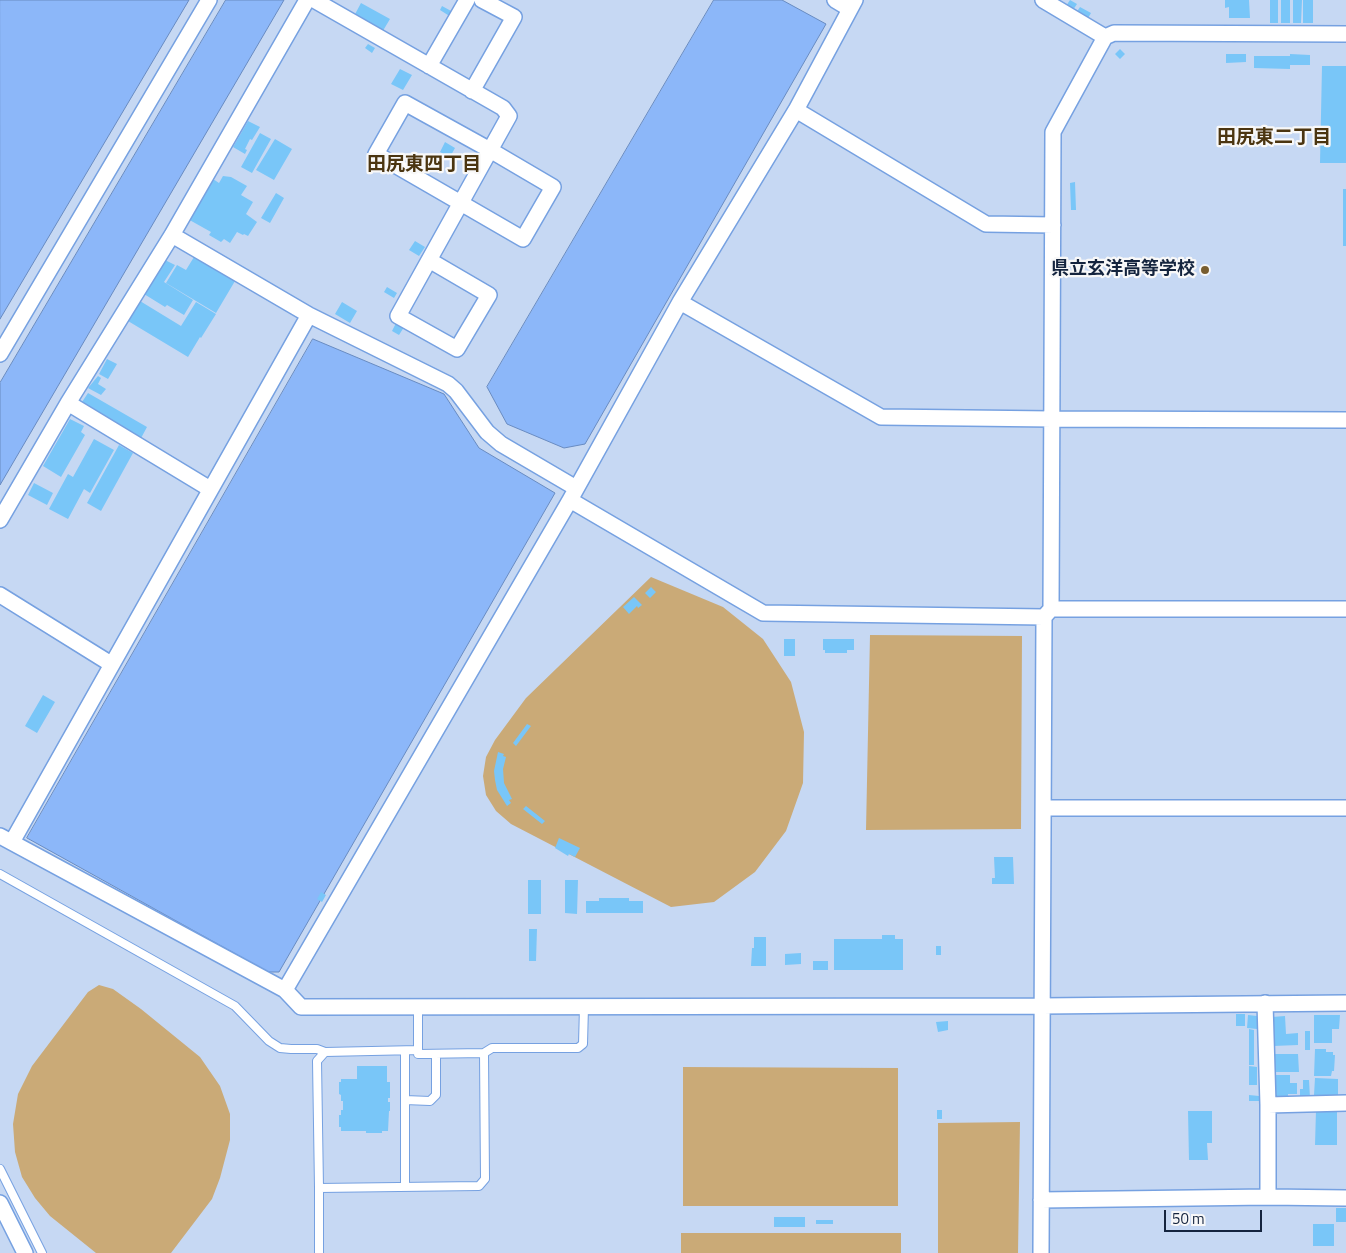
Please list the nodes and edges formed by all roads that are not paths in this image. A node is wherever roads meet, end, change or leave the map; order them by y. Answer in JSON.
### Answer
{"nodes":[{"id":1,"x":209,"y":0,"type":"edge"},
{"id":2,"x":306,"y":0,"type":"edge"},
{"id":3,"x":314,"y":0,"type":"edge"},
{"id":4,"x":467,"y":0,"type":"edge"},
{"id":5,"x":482,"y":0,"type":"edge"},
{"id":6,"x":835,"y":0,"type":"edge"},
{"id":7,"x":1043,"y":0,"type":"edge"},
{"id":8,"x":853,"y":5,"type":"edge"},
{"id":9,"x":1346,"y":34,"type":"edge"},
{"id":10,"x":1106,"y":37,"type":"junction"},
{"id":11,"x":428,"y":66,"type":"junction"},
{"id":12,"x":472,"y":91,"type":"junction"},
{"id":13,"x":796,"y":110,"type":"junction"},
{"id":14,"x":490,"y":150,"type":"junction"},
{"id":15,"x":461,"y":203,"type":"junction"},
{"id":16,"x":1053,"y":224,"type":"junction"},
{"id":17,"x":172,"y":235,"type":"junction"},
{"id":18,"x":429,"y":260,"type":"junction"},
{"id":19,"x":680,"y":302,"type":"junction"},
{"id":20,"x":308,"y":315,"type":"junction"},
{"id":21,"x":0,"y":354,"type":"edge"},
{"id":22,"x":68,"y":403,"type":"junction"},
{"id":23,"x":1052,"y":419,"type":"junction"},
{"id":24,"x":1346,"y":420,"type":"edge"},
{"id":25,"x":210,"y":488,"type":"junction"},
{"id":26,"x":572,"y":494,"type":"junction"},
{"id":27,"x":0,"y":520,"type":"edge"},
{"id":28,"x":0,"y":595,"type":"edge"},
{"id":29,"x":1346,"y":609,"type":"edge"},
{"id":30,"x":1048,"y":613,"type":"junction"},
{"id":31,"x":111,"y":664,"type":"junction"},
{"id":32,"x":1044,"y":808,"type":"junction"},
{"id":33,"x":1346,"y":808,"type":"edge"},
{"id":34,"x":6,"y":839,"type":"edge"},
{"id":35,"x":0,"y":874,"type":"edge"},
{"id":36,"x":285,"y":990,"type":"junction"},
{"id":37,"x":1265,"y":1003,"type":"junction"},
{"id":38,"x":1346,"y":1003,"type":"edge"},
{"id":39,"x":1042,"y":1006,"type":"junction"},
{"id":40,"x":418,"y":1007,"type":"junction"},
{"id":41,"x":584,"y":1007,"type":"junction"},
{"id":42,"x":418,"y":1050,"type":"junction"},
{"id":43,"x":405,"y":1051,"type":"junction"},
{"id":44,"x":325,"y":1052,"type":"junction"},
{"id":45,"x":484,"y":1053,"type":"junction"},
{"id":46,"x":436,"y":1054,"type":"junction"},
{"id":47,"x":405,"y":1100,"type":"junction"},
{"id":48,"x":1346,"y":1104,"type":"edge"},
{"id":49,"x":1268,"y":1105,"type":"junction"},
{"id":50,"x":0,"y":1169,"type":"edge"},
{"id":51,"x":405,"y":1187,"type":"junction"},
{"id":52,"x":319,"y":1188,"type":"junction"},
{"id":53,"x":1268,"y":1197,"type":"junction"},
{"id":54,"x":1346,"y":1198,"type":"edge"},
{"id":55,"x":1041,"y":1200,"type":"junction"},
{"id":56,"x":0,"y":1203,"type":"edge"},
{"id":57,"x":25,"y":1253,"type":"edge"},
{"id":58,"x":42,"y":1253,"type":"edge"},
{"id":59,"x":319,"y":1253,"type":"edge"},
{"id":60,"x":1041,"y":1253,"type":"edge"}],
"edges":[{"from":1,"to":21,"type":"street"},
{"from":2,"to":17,"type":"street"},
{"from":3,"to":11,"type":"street"},
{"from":4,"to":11,"type":"street"},
{"from":5,"to":12,"type":"street"},
{"from":6,"to":8,"type":"street"},
{"from":7,"to":10,"type":"street"},
{"from":8,"to":13,"type":"street"},
{"from":9,"to":10,"type":"street"},
{"from":10,"to":16,"type":"street"},
{"from":11,"to":12,"type":"street"},
{"from":12,"to":14,"type":"street"},
{"from":13,"to":16,"type":"street"},
{"from":13,"to":19,"type":"street"},
{"from":14,"to":15,"type":"street"},
{"from":14,"to":15,"type":"street"},
{"from":14,"to":15,"type":"street"},
{"from":15,"to":18,"type":"street"},
{"from":16,"to":23,"type":"street"},
{"from":17,"to":20,"type":"street"},
{"from":17,"to":22,"type":"street"},
{"from":18,"to":18,"type":"street"},
{"from":19,"to":23,"type":"street"},
{"from":19,"to":26,"type":"street"},
{"from":20,"to":25,"type":"street"},
{"from":20,"to":26,"type":"street"},
{"from":22,"to":25,"type":"street"},
{"from":22,"to":27,"type":"street"},
{"from":23,"to":24,"type":"street"},
{"from":23,"to":30,"type":"street"},
{"from":25,"to":31,"type":"street"},
{"from":26,"to":30,"type":"street"},
{"from":26,"to":36,"type":"street"},
{"from":28,"to":31,"type":"street"},
{"from":29,"to":30,"type":"street"},
{"from":30,"to":32,"type":"street"},
{"from":31,"to":34,"type":"street"},
{"from":32,"to":33,"type":"street"},
{"from":32,"to":39,"type":"street"},
{"from":34,"to":36,"type":"street"},
{"from":35,"to":44,"type":"lane"},
{"from":36,"to":40,"type":"street"},
{"from":37,"to":38,"type":"street"},
{"from":37,"to":39,"type":"street"},
{"from":37,"to":49,"type":"street"},
{"from":39,"to":41,"type":"street"},
{"from":39,"to":55,"type":"street"},
{"from":40,"to":41,"type":"street"},
{"from":40,"to":42,"type":"lane"},
{"from":41,"to":45,"type":"lane"},
{"from":42,"to":43,"type":"lane"},
{"from":42,"to":46,"type":"lane"},
{"from":43,"to":44,"type":"lane"},
{"from":43,"to":47,"type":"lane"},
{"from":44,"to":52,"type":"lane"},
{"from":45,"to":46,"type":"lane"},
{"from":45,"to":51,"type":"lane"},
{"from":46,"to":47,"type":"lane"},
{"from":47,"to":51,"type":"lane"},
{"from":48,"to":49,"type":"street"},
{"from":49,"to":53,"type":"street"},
{"from":50,"to":58,"type":"lane"},
{"from":51,"to":52,"type":"lane"},
{"from":52,"to":59,"type":"lane"},
{"from":53,"to":54,"type":"street"},
{"from":53,"to":55,"type":"street"},
{"from":55,"to":60,"type":"street"},
{"from":56,"to":57,"type":"street"}]}
